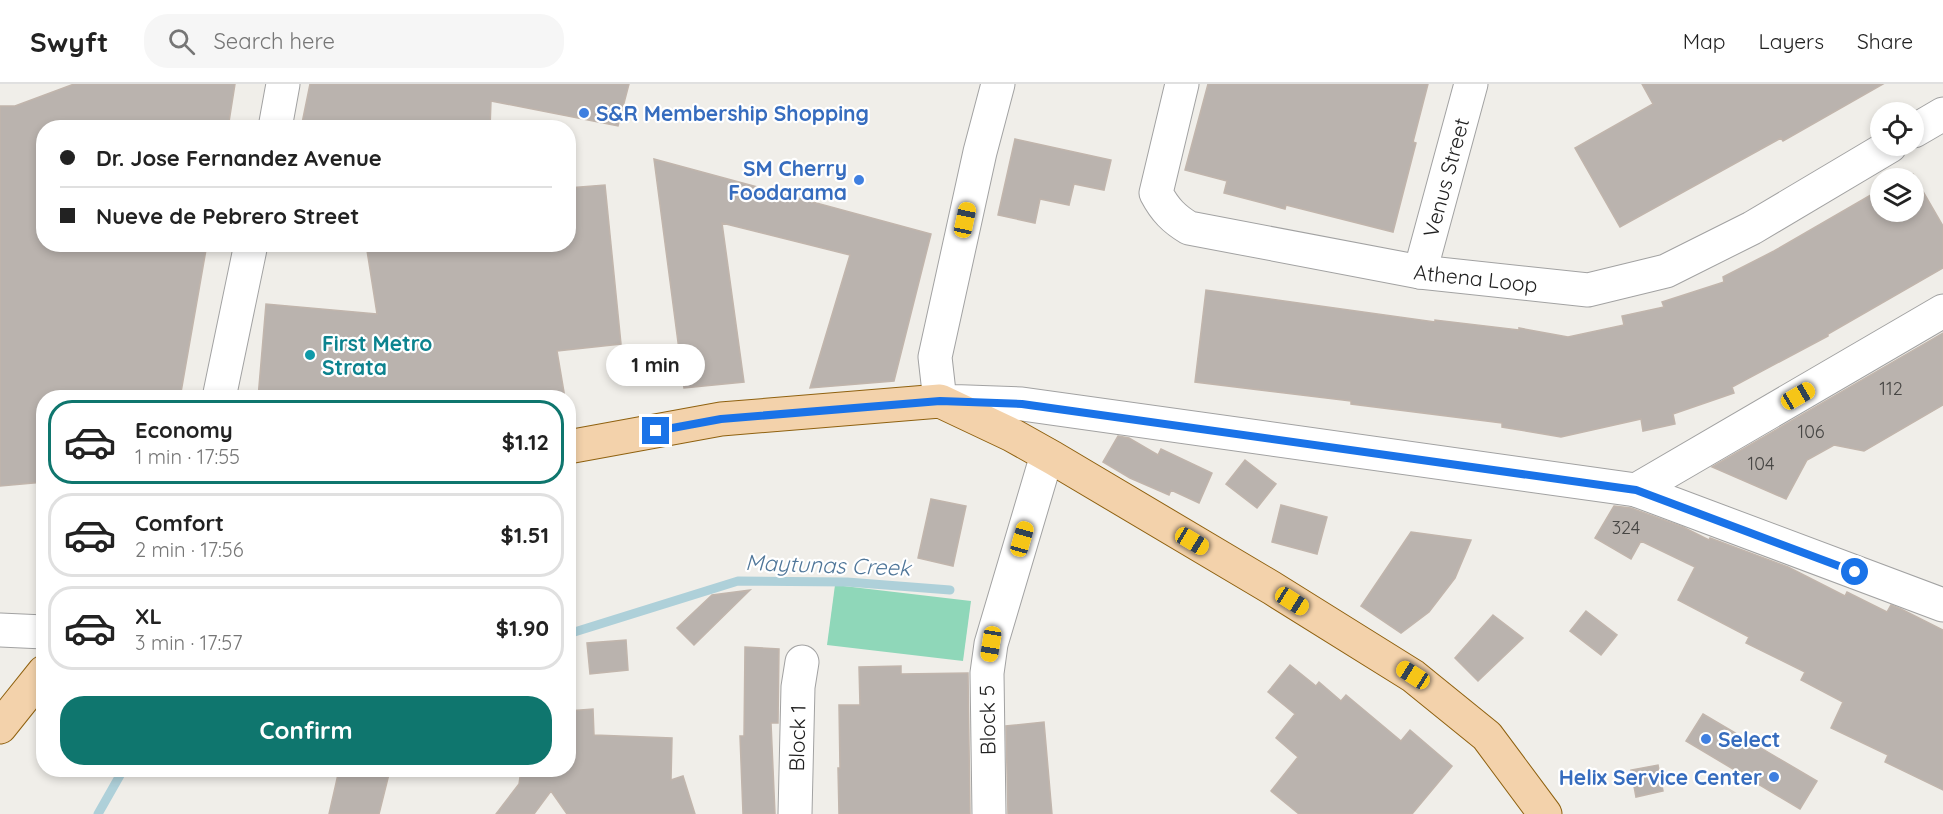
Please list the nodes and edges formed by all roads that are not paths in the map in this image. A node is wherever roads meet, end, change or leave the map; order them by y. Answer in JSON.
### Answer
{"nodes":[{"id":1,"x":284,"y":84,"type":"edge"},
{"id":2,"x":998,"y":84,"type":"edge"},
{"id":3,"x":1182,"y":84,"type":"edge"},
{"id":4,"x":1471,"y":84,"type":"edge"},
{"id":5,"x":1943,"y":114,"type":"edge"},
{"id":6,"x":277,"y":120,"type":"edge"},
{"id":7,"x":1924,"y":125,"type":"edge"},
{"id":8,"x":1873,"y":156,"type":"edge"},
{"id":9,"x":249,"y":252,"type":"edge"},
{"id":10,"x":1420,"y":272,"type":"junction"},
{"id":11,"x":1943,"y":311,"type":"edge"},
{"id":12,"x":221,"y":390,"type":"edge"},
{"id":13,"x":940,"y":401,"type":"junction"},
{"id":14,"x":576,"y":446,"type":"edge"},
{"id":15,"x":1047,"y":455,"type":"junction"},
{"id":16,"x":1636,"y":490,"type":"junction"},
{"id":17,"x":1943,"y":605,"type":"edge"},
{"id":18,"x":0,"y":630,"type":"edge"},
{"id":19,"x":36,"y":632,"type":"edge"},
{"id":20,"x":802,"y":662,"type":"dead end"},
{"id":21,"x":36,"y":682,"type":"edge"},
{"id":22,"x":0,"y":727,"type":"edge"},
{"id":23,"x":795,"y":814,"type":"edge"},
{"id":24,"x":989,"y":814,"type":"edge"},
{"id":25,"x":1545,"y":814,"type":"edge"}],
"edges":[{"from":1,"to":6,"type":"street"},
{"from":2,"to":13,"type":"street"},
{"from":3,"to":10,"type":"street","name":"Athena Loop"},
{"from":4,"to":10,"type":"street","name":"Venus Street"},
{"from":5,"to":7,"type":"street"},
{"from":8,"to":10,"type":"street","name":"Athena Loop"},
{"from":9,"to":12,"type":"street"},
{"from":11,"to":16,"type":"street"},
{"from":13,"to":14,"type":"main road"},
{"from":13,"to":15,"type":"main road"},
{"from":13,"to":16,"type":"street"},
{"from":15,"to":24,"type":"street","name":"Block 5"},
{"from":15,"to":25,"type":"main road"},
{"from":16,"to":17,"type":"street"},
{"from":18,"to":19,"type":"street"},
{"from":20,"to":23,"type":"street","name":"Block 1"},
{"from":21,"to":22,"type":"main road"}]}
